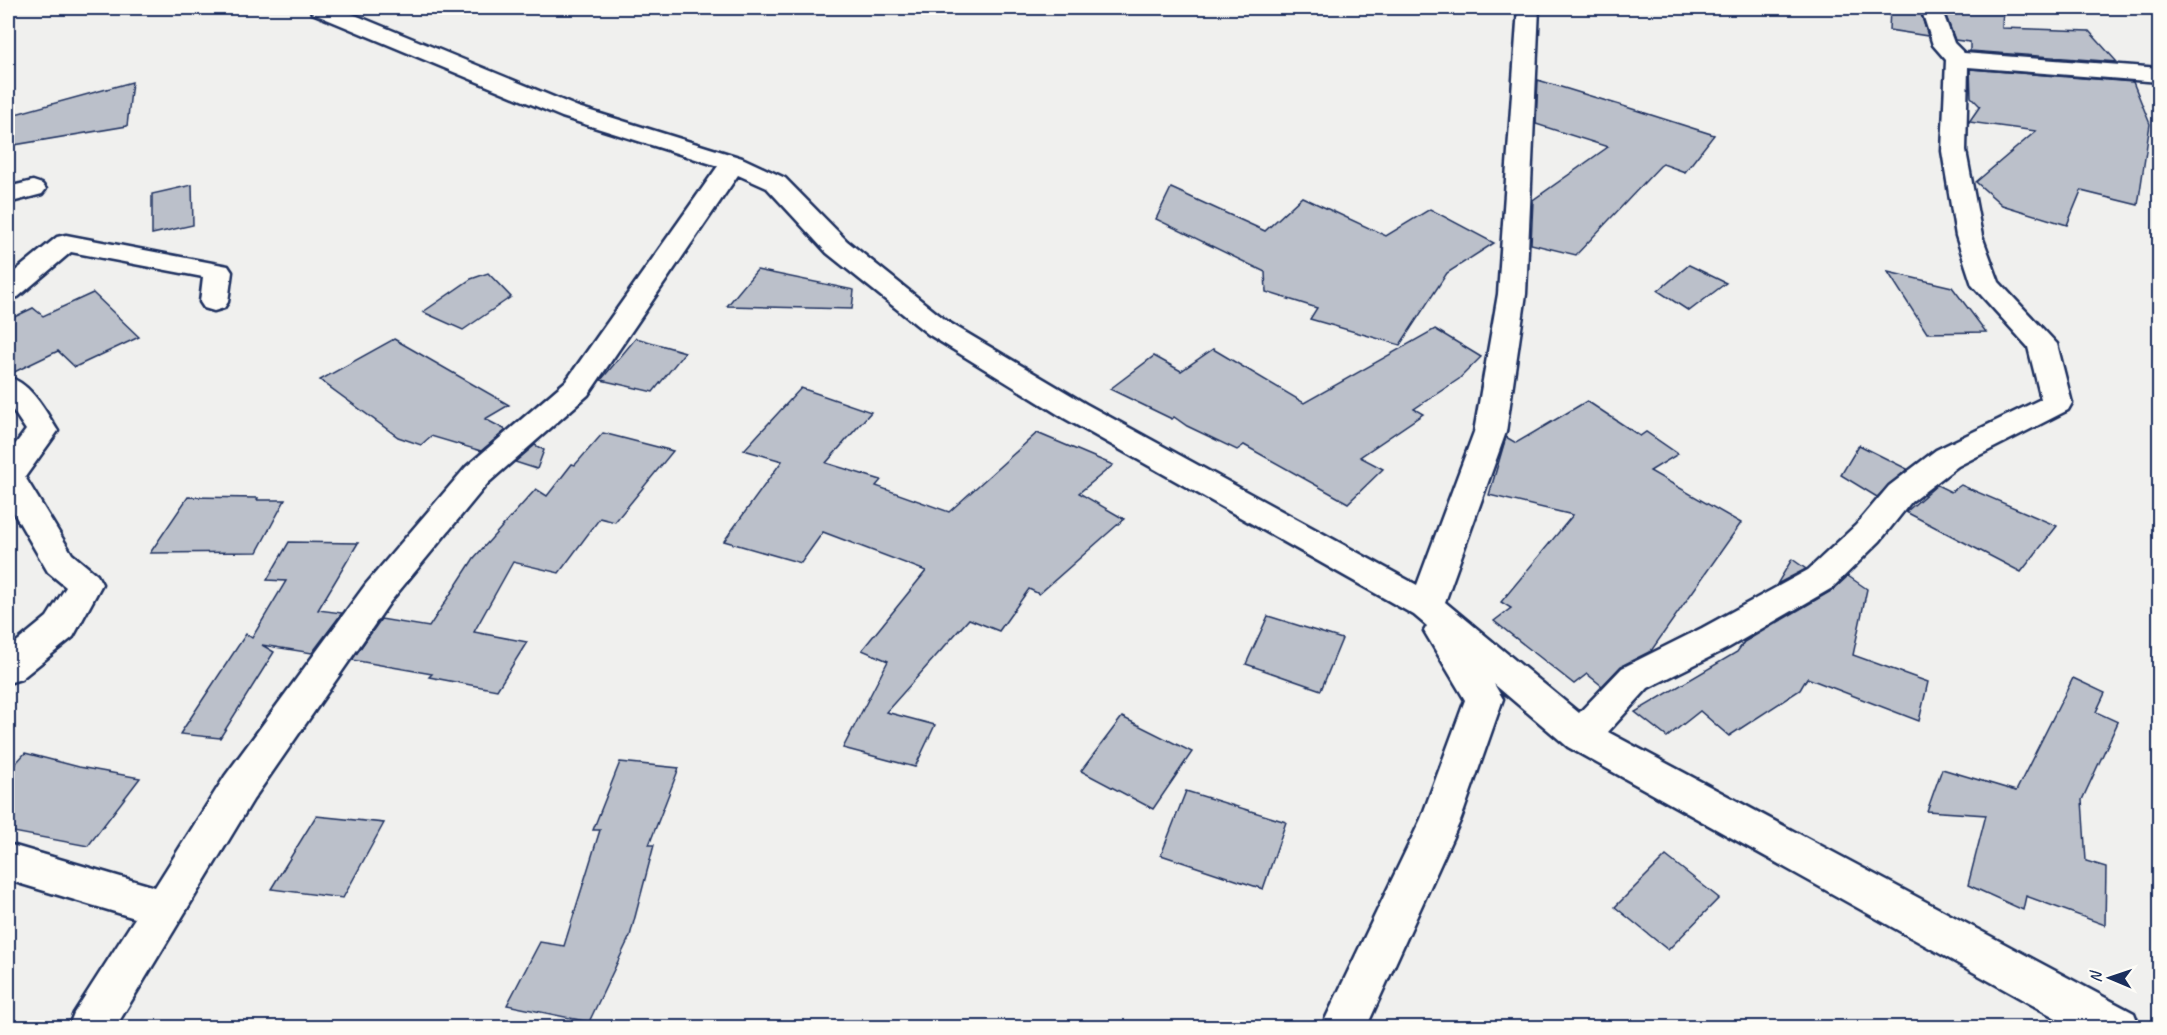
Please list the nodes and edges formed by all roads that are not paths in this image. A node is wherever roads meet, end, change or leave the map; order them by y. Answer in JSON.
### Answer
{"nodes":[{"id":1,"x":320,"y":8,"type":"edge"},
{"id":2,"x":1529,"y":8,"type":"edge"},
{"id":3,"x":1930,"y":8,"type":"edge"},
{"id":4,"x":1957,"y":59,"type":"junction"},
{"id":5,"x":2160,"y":75,"type":"edge"},
{"id":6,"x":733,"y":164,"type":"junction"},
{"id":7,"x":33,"y":189,"type":"dead end"},
{"id":8,"x":8,"y":195,"type":"edge"},
{"id":9,"x":8,"y":291,"type":"edge"},
{"id":10,"x":214,"y":302,"type":"dead end"},
{"id":11,"x":8,"y":387,"type":"edge"},
{"id":12,"x":1426,"y":606,"type":"junction"},
{"id":13,"x":8,"y":669,"type":"edge"},
{"id":14,"x":1581,"y":736,"type":"junction"},
{"id":15,"x":8,"y":862,"type":"edge"},
{"id":16,"x":164,"y":908,"type":"junction"},
{"id":17,"x":90,"y":1028,"type":"edge"},
{"id":18,"x":1343,"y":1028,"type":"edge"},
{"id":19,"x":2118,"y":1028,"type":"edge"}],
"edges":[{"from":1,"to":6,"type":"street"},
{"from":2,"to":12,"type":"street"},
{"from":3,"to":4,"type":"street"},
{"from":4,"to":5,"type":"street"},
{"from":4,"to":14,"type":"street"},
{"from":6,"to":12,"type":"street"},
{"from":6,"to":16,"type":"street"},
{"from":7,"to":8,"type":"street"},
{"from":9,"to":10,"type":"street"},
{"from":11,"to":13,"type":"street"},
{"from":12,"to":14,"type":"street"},
{"from":12,"to":18,"type":"street"},
{"from":14,"to":19,"type":"street"},
{"from":15,"to":16,"type":"street"},
{"from":16,"to":17,"type":"street"}]}
